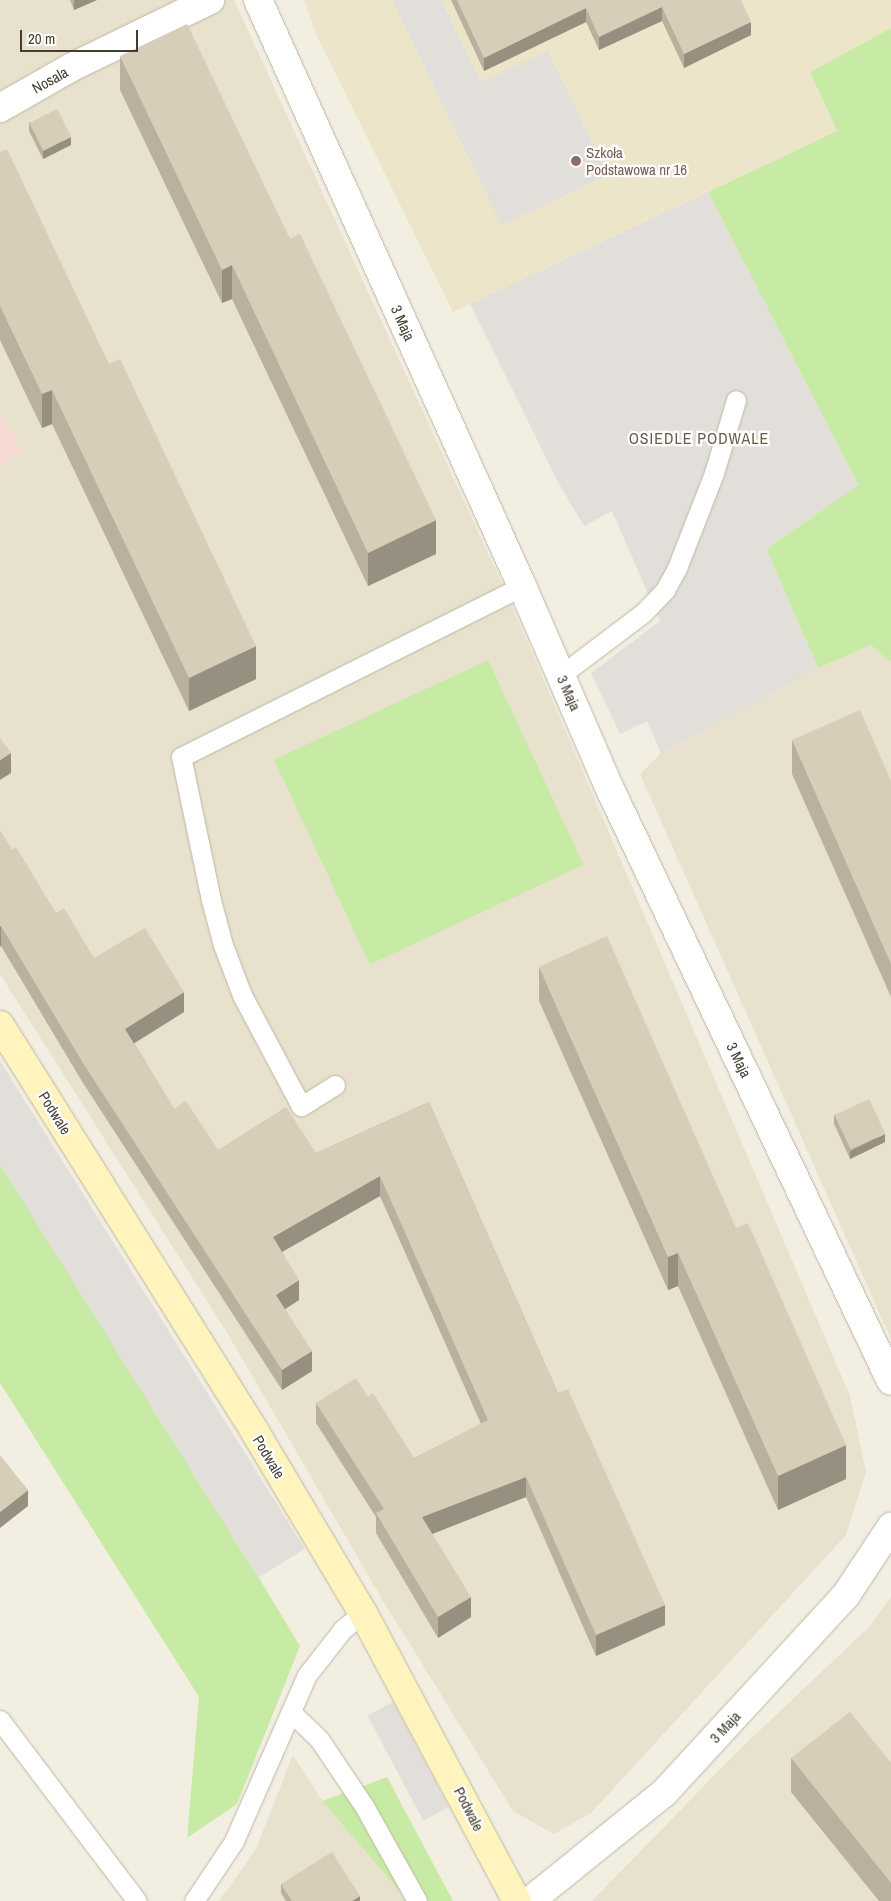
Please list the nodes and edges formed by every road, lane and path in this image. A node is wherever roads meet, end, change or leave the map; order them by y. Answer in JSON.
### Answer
{"nodes":[{"id":1,"x":210,"y":0,"type":"edge"},
{"id":2,"x":258,"y":0,"type":"edge"},
{"id":3,"x":0,"y":108,"type":"edge"},
{"id":4,"x":736,"y":400,"type":"dead end"},
{"id":5,"x":522,"y":586,"type":"junction"},
{"id":6,"x":560,"y":675,"type":"junction"},
{"id":7,"x":0,"y":1026,"type":"edge"},
{"id":8,"x":335,"y":1085,"type":"dead end"},
{"id":9,"x":891,"y":1381,"type":"edge"},
{"id":10,"x":891,"y":1527,"type":"edge"},
{"id":11,"x":363,"y":1613,"type":"junction"},
{"id":12,"x":291,"y":1712,"type":"junction"},
{"id":13,"x":0,"y":1720,"type":"edge"},
{"id":14,"x":137,"y":1901,"type":"edge"},
{"id":15,"x":194,"y":1901,"type":"edge"},
{"id":16,"x":418,"y":1901,"type":"edge"},
{"id":17,"x":517,"y":1901,"type":"edge"},
{"id":18,"x":530,"y":1901,"type":"edge"}],
"edges":[{"from":1,"to":3,"type":"street","name":"Nosala"},
{"from":2,"to":5,"type":"street","name":"3 Maja"},
{"from":4,"to":6,"type":"lane"},
{"from":5,"to":6,"type":"street","name":"3 Maja"},
{"from":5,"to":8,"type":"lane"},
{"from":6,"to":9,"type":"street","name":"3 Maja"},
{"from":7,"to":11,"type":"street","name":"Podwale"},
{"from":10,"to":18,"type":"street","name":"3 Maja"},
{"from":11,"to":12,"type":"lane"},
{"from":11,"to":17,"type":"street","name":"Podwale"},
{"from":12,"to":15,"type":"lane"},
{"from":12,"to":16,"type":"lane"},
{"from":13,"to":14,"type":"lane"}]}
